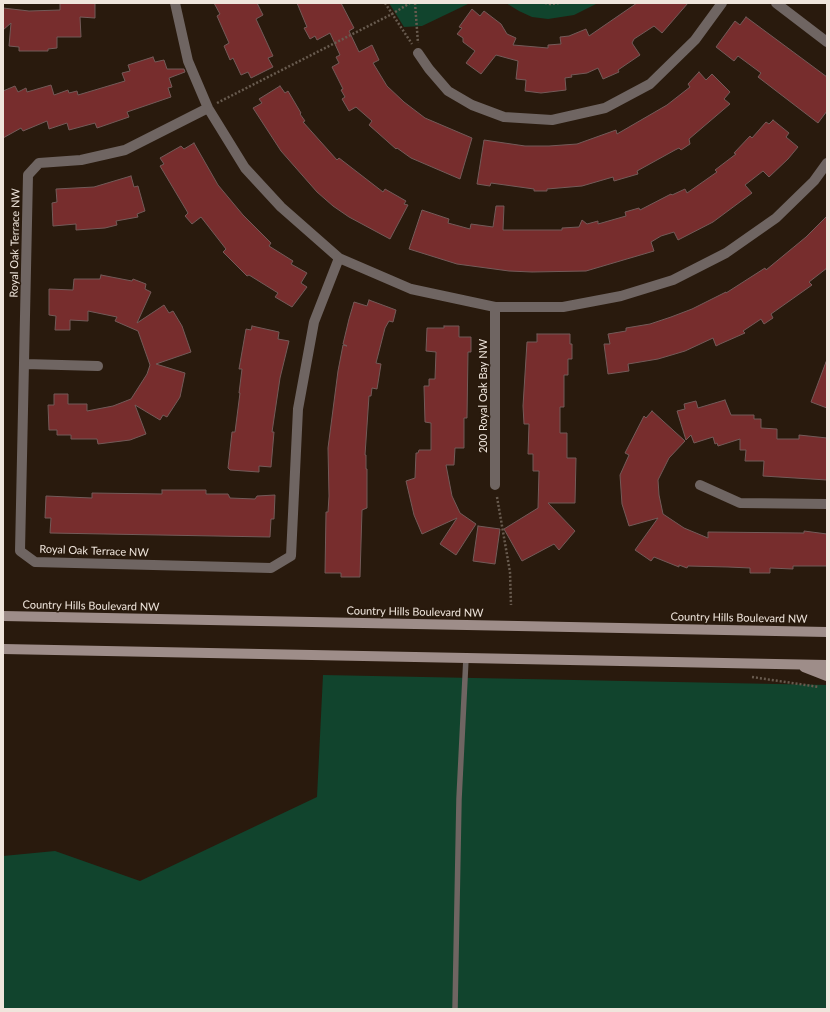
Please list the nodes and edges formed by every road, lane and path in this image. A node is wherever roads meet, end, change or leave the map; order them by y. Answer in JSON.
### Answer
{"nodes":[{"id":1,"x":175,"y":3,"type":"edge"},
{"id":2,"x":385,"y":3,"type":"edge"},
{"id":3,"x":410,"y":3,"type":"edge"},
{"id":4,"x":415,"y":3,"type":"edge"},
{"id":5,"x":545,"y":3,"type":"edge"},
{"id":6,"x":559,"y":3,"type":"edge"},
{"id":7,"x":722,"y":3,"type":"edge"},
{"id":8,"x":776,"y":3,"type":"edge"},
{"id":9,"x":392,"y":14,"type":"junction"},
{"id":10,"x":827,"y":42,"type":"edge"},
{"id":11,"x":418,"y":53,"type":"junction"},
{"id":12,"x":208,"y":108,"type":"junction"},
{"id":13,"x":827,"y":163,"type":"edge"},
{"id":14,"x":339,"y":258,"type":"junction"},
{"id":15,"x":495,"y":307,"type":"junction"},
{"id":16,"x":25,"y":364,"type":"junction"},
{"id":17,"x":98,"y":366,"type":"dead end"},
{"id":18,"x":494,"y":485,"type":"joint"},
{"id":19,"x":700,"y":485,"type":"dead end"},
{"id":20,"x":827,"y":504,"type":"edge"},
{"id":21,"x":511,"y":605,"type":"dead end"},
{"id":22,"x":3,"y":616,"type":"edge"},
{"id":23,"x":827,"y":632,"type":"edge"},
{"id":24,"x":3,"y":649,"type":"edge"},
{"id":25,"x":466,"y":658,"type":"junction"},
{"id":26,"x":796,"y":664,"type":"junction"},
{"id":27,"x":827,"y":665,"type":"edge"},
{"id":28,"x":827,"y":676,"type":"edge"},
{"id":29,"x":455,"y":1009,"type":"edge"}],
"edges":[{"from":1,"to":12,"type":"street"},
{"from":2,"to":9,"type":"path"},
{"from":3,"to":9,"type":"path"},
{"from":4,"to":11,"type":"path"},
{"from":5,"to":6,"type":"path"},
{"from":7,"to":11,"type":"street"},
{"from":8,"to":10,"type":"street"},
{"from":9,"to":11,"type":"path"},
{"from":9,"to":12,"type":"path"},
{"from":12,"to":14,"type":"street"},
{"from":12,"to":16,"type":"street","name":"Royal Oak Terrace NW"},
{"from":13,"to":15,"type":"street"},
{"from":14,"to":15,"type":"street"},
{"from":14,"to":16,"type":"street","name":"Royal Oak Terrace NW"},
{"from":15,"to":18,"type":"street","name":"200 Royal Oak Bay NW"},
{"from":16,"to":17,"type":"street"},
{"from":18,"to":21,"type":"path"},
{"from":19,"to":20,"type":"street"},
{"from":22,"to":23,"type":"main road","name":"Country Hills Boulevard NW"},
{"from":24,"to":25,"type":"main road"},
{"from":25,"to":26,"type":"main road"},
{"from":25,"to":29,"type":"lane"},
{"from":26,"to":27,"type":"main road"},
{"from":26,"to":28,"type":"main road"}]}
